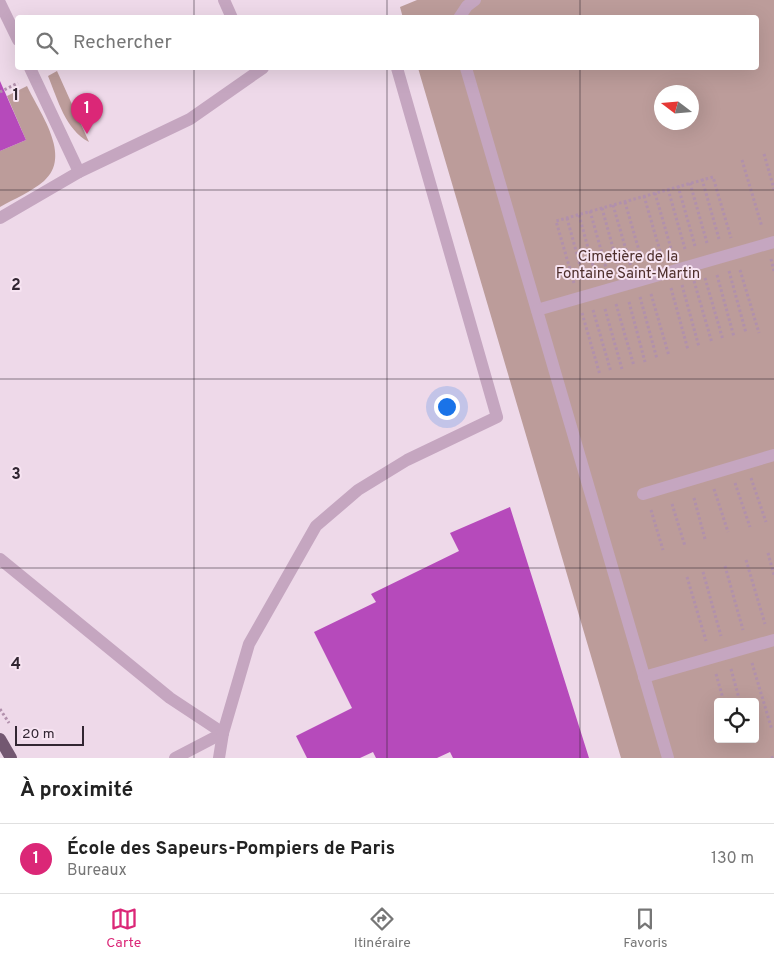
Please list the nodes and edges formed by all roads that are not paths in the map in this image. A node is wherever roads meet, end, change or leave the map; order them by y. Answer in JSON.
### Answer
{"nodes":[{"id":1,"x":224,"y":0,"type":"edge"},
{"id":2,"x":475,"y":0,"type":"edge"},
{"id":3,"x":0,"y":3,"type":"edge"},
{"id":4,"x":231,"y":15,"type":"edge"},
{"id":5,"x":461,"y":15,"type":"edge"},
{"id":6,"x":15,"y":34,"type":"edge"},
{"id":7,"x":31,"y":70,"type":"edge"},
{"id":8,"x":258,"y":70,"type":"edge"},
{"id":9,"x":398,"y":70,"type":"edge"},
{"id":10,"x":467,"y":70,"type":"edge"},
{"id":11,"x":79,"y":172,"type":"junction"},
{"id":12,"x":0,"y":218,"type":"edge"},
{"id":13,"x":770,"y":243,"type":"edge"},
{"id":14,"x":537,"y":310,"type":"junction"},
{"id":15,"x":774,"y":456,"type":"edge"},
{"id":16,"x":644,"y":493,"type":"road end"},
{"id":17,"x":0,"y":559,"type":"edge"},
{"id":18,"x":772,"y":641,"type":"edge"},
{"id":19,"x":644,"y":677,"type":"junction"},
{"id":20,"x":223,"y":733,"type":"junction"},
{"id":21,"x":0,"y":739,"type":"edge"},
{"id":22,"x":11,"y":758,"type":"edge"},
{"id":23,"x":174,"y":758,"type":"edge"},
{"id":24,"x":219,"y":758,"type":"edge"},
{"id":25,"x":668,"y":758,"type":"edge"}],
"edges":[{"from":1,"to":4,"type":"lane"},
{"from":2,"to":5,"type":"lane"},
{"from":3,"to":6,"type":"lane"},
{"from":7,"to":11,"type":"lane"},
{"from":8,"to":11,"type":"lane"},
{"from":9,"to":20,"type":"lane"},
{"from":10,"to":14,"type":"lane"},
{"from":11,"to":12,"type":"lane"},
{"from":13,"to":14,"type":"lane"},
{"from":14,"to":19,"type":"lane"},
{"from":15,"to":16,"type":"lane"},
{"from":17,"to":20,"type":"lane"},
{"from":18,"to":19,"type":"lane"},
{"from":19,"to":25,"type":"lane"},
{"from":20,"to":23,"type":"lane"},
{"from":20,"to":24,"type":"lane"},
{"from":21,"to":22,"type":"main road"}]}
